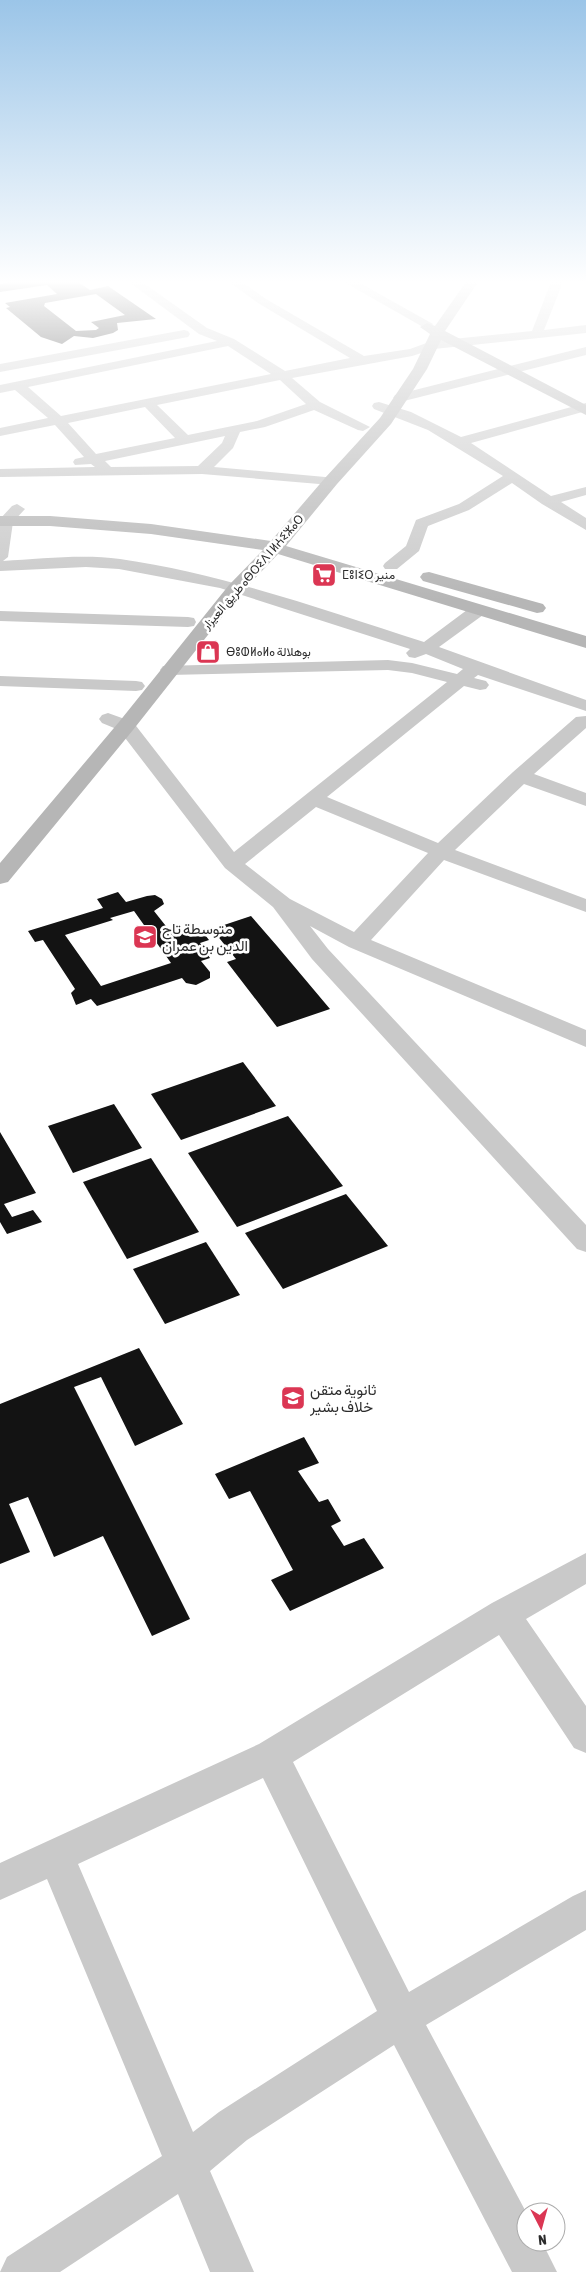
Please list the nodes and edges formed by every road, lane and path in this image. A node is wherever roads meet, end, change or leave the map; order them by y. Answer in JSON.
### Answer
{"nodes":[{"id":1,"x":21,"y":388,"type":"edge"},
{"id":2,"x":221,"y":388,"type":"edge"},
{"id":3,"x":296,"y":388,"type":"edge"},
{"id":4,"x":397,"y":388,"type":"edge"},
{"id":5,"x":404,"y":388,"type":"edge"},
{"id":6,"x":445,"y":388,"type":"edge"},
{"id":7,"x":544,"y":388,"type":"edge"},
{"id":8,"x":555,"y":388,"type":"edge"},
{"id":9,"x":148,"y":402,"type":"junction"},
{"id":10,"x":391,"y":404,"type":"junction"},
{"id":11,"x":315,"y":405,"type":"junction"},
{"id":12,"x":585,"y":407,"type":"edge"},
{"id":13,"x":58,"y":420,"type":"junction"},
{"id":14,"x":363,"y":426,"type":"junction"},
{"id":15,"x":235,"y":428,"type":"junction"},
{"id":16,"x":0,"y":432,"type":"edge"},
{"id":17,"x":184,"y":439,"type":"junction"},
{"id":18,"x":460,"y":442,"type":"junction"},
{"id":19,"x":93,"y":459,"type":"junction"},
{"id":20,"x":202,"y":470,"type":"junction"},
{"id":21,"x":40,"y":472,"type":"junction"},
{"id":22,"x":110,"y":472,"type":"junction"},
{"id":23,"x":0,"y":473,"type":"edge"},
{"id":24,"x":511,"y":477,"type":"junction"},
{"id":25,"x":323,"y":480,"type":"junction"},
{"id":26,"x":586,"y":491,"type":"edge"},
{"id":27,"x":547,"y":502,"type":"junction"},
{"id":28,"x":6,"y":515,"type":"edge"},
{"id":29,"x":586,"y":525,"type":"edge"},
{"id":30,"x":271,"y":541,"type":"junction"},
{"id":31,"x":0,"y":557,"type":"edge"},
{"id":32,"x":0,"y":566,"type":"edge"},
{"id":33,"x":391,"y":566,"type":"junction"},
{"id":34,"x":229,"y":586,"type":"junction"},
{"id":35,"x":477,"y":611,"type":"junction"},
{"id":36,"x":549,"y":612,"type":"dead end"},
{"id":37,"x":0,"y":616,"type":"edge"},
{"id":38,"x":188,"y":622,"type":"junction"},
{"id":39,"x":586,"y":642,"type":"edge"},
{"id":40,"x":426,"y":648,"type":"junction"},
{"id":41,"x":388,"y":665,"type":"junction"},
{"id":42,"x":169,"y":670,"type":"junction"},
{"id":43,"x":469,"y":673,"type":"junction"},
{"id":44,"x":0,"y":681,"type":"edge"},
{"id":45,"x":118,"y":712,"type":"junction"},
{"id":46,"x":585,"y":716,"type":"edge"},
{"id":47,"x":520,"y":776,"type":"junction"},
{"id":48,"x":312,"y":798,"type":"junction"},
{"id":49,"x":586,"y":800,"type":"edge"},
{"id":50,"x":442,"y":852,"type":"junction"},
{"id":51,"x":232,"y":864,"type":"junction"},
{"id":52,"x":0,"y":877,"type":"edge"},
{"id":53,"x":281,"y":902,"type":"junction"},
{"id":54,"x":586,"y":906,"type":"edge"},
{"id":55,"x":357,"y":942,"type":"junction"},
{"id":56,"x":586,"y":1039,"type":"edge"},
{"id":57,"x":586,"y":1242,"type":"edge"},
{"id":58,"x":586,"y":1567,"type":"edge"},
{"id":59,"x":504,"y":1614,"type":"junction"},
{"id":60,"x":586,"y":1736,"type":"edge"},
{"id":61,"x":271,"y":1756,"type":"junction"},
{"id":62,"x":56,"y":1856,"type":"junction"},
{"id":63,"x":0,"y":1882,"type":"edge"},
{"id":64,"x":586,"y":1909,"type":"edge"},
{"id":65,"x":401,"y":2018,"type":"junction"},
{"id":66,"x":187,"y":2164,"type":"junction"},
{"id":67,"x":22,"y":2272,"type":"edge"},
{"id":68,"x":232,"y":2272,"type":"edge"},
{"id":69,"x":535,"y":2272,"type":"edge"}],
"edges":[{"from":1,"to":13,"type":"street"},
{"from":2,"to":9,"type":"street"},
{"from":3,"to":11,"type":"street"},
{"from":4,"to":10,"type":"main road","name":"طريق العيزار ⴰⴱⵔⵉⴷ ⵏ ⵍⵄⵉⵣⴰⵔ"},
{"from":5,"to":10,"type":"main road","name":"طريق العيزار ⴰⴱⵔⵉⴷ ⵏ ⵍⵄⵉⵣⴰⵔ"},
{"from":6,"to":10,"type":"street"},
{"from":7,"to":12,"type":"main road"},
{"from":8,"to":12,"type":"main road"},
{"from":9,"to":13,"type":"street"},
{"from":9,"to":17,"type":"street"},
{"from":10,"to":14,"type":"main road","name":"طريق العيزار ⴰⴱⵔⵉⴷ ⵏ ⵍⵄⵉⵣⴰⵔ"},
{"from":10,"to":18,"type":"street"},
{"from":10,"to":25,"type":"main road","name":"طريق العيزار ⴰⴱⵔⵉⴷ ⵏ ⵍⵄⵉⵣⴰⵔ"},
{"from":11,"to":14,"type":"street"},
{"from":11,"to":15,"type":"street"},
{"from":12,"to":18,"type":"street"},
{"from":13,"to":16,"type":"street"},
{"from":13,"to":19,"type":"street"},
{"from":14,"to":25,"type":"main road","name":"طريق العيزار ⴰⴱⵔⵉⴷ ⵏ ⵍⵄⵉⵣⴰⵔ"},
{"from":15,"to":17,"type":"street"},
{"from":15,"to":20,"type":"street"},
{"from":17,"to":19,"type":"street"},
{"from":18,"to":24,"type":"street"},
{"from":19,"to":21,"type":"street"},
{"from":19,"to":22,"type":"street"},
{"from":20,"to":22,"type":"street"},
{"from":20,"to":25,"type":"street"},
{"from":21,"to":22,"type":"street"},
{"from":21,"to":23,"type":"street"},
{"from":24,"to":27,"type":"street"},
{"from":24,"to":33,"type":"street"},
{"from":25,"to":30,"type":"main road","name":"طريق العيزار ⴰⴱⵔⵉⴷ ⵏ ⵍⵄⵉⵣⴰⵔ"},
{"from":26,"to":27,"type":"street"},
{"from":27,"to":29,"type":"street"},
{"from":28,"to":30,"type":"main road"},
{"from":28,"to":31,"type":"street"},
{"from":30,"to":33,"type":"main road"},
{"from":30,"to":34,"type":"main road","name":"طريق العيزار ⴰⴱⵔⵉⴷ ⵏ ⵍⵄⵉⵣⴰⵔ"},
{"from":30,"to":35,"type":"main road"},
{"from":32,"to":34,"type":"street"},
{"from":33,"to":36,"type":"main road"},
{"from":34,"to":38,"type":"main road","name":"طريق العيزار ⴰⴱⵔⵉⴷ ⵏ ⵍⵄⵉⵣⴰⵔ"},
{"from":34,"to":40,"type":"street"},
{"from":34,"to":42,"type":"main road","name":"طريق العيزار ⴰⴱⵔⵉⴷ ⵏ ⵍⵄⵉⵣⴰⵔ"},
{"from":35,"to":39,"type":"main road"},
{"from":35,"to":40,"type":"street"},
{"from":37,"to":38,"type":"street"},
{"from":38,"to":45,"type":"main road","name":"طريق العيزار ⴰⴱⵔⵉⴷ ⵏ ⵍⵄⵉⵣⴰⵔ"},
{"from":40,"to":41,"type":"street"},
{"from":40,"to":43,"type":"street"},
{"from":41,"to":42,"type":"street"},
{"from":41,"to":43,"type":"street"},
{"from":42,"to":45,"type":"main road","name":"طريق العيزار ⴰⴱⵔⵉⴷ ⵏ ⵍⵄⵉⵣⴰⵔ"},
{"from":43,"to":46,"type":"street"},
{"from":43,"to":48,"type":"street"},
{"from":44,"to":45,"type":"street"},
{"from":45,"to":51,"type":"street"},
{"from":45,"to":52,"type":"main road","name":"طريق العيزار ⴰⴱⵔⵉⴷ ⵏ ⵍⵄⵉⵣⴰⵔ"},
{"from":46,"to":47,"type":"street"},
{"from":47,"to":49,"type":"street"},
{"from":47,"to":50,"type":"street"},
{"from":48,"to":50,"type":"street"},
{"from":48,"to":51,"type":"street"},
{"from":50,"to":54,"type":"street"},
{"from":50,"to":55,"type":"street"},
{"from":51,"to":53,"type":"street"},
{"from":53,"to":55,"type":"street"},
{"from":53,"to":57,"type":"street"},
{"from":55,"to":56,"type":"street"},
{"from":58,"to":59,"type":"street"},
{"from":59,"to":60,"type":"street"},
{"from":59,"to":61,"type":"street"},
{"from":61,"to":62,"type":"street"},
{"from":61,"to":65,"type":"street"},
{"from":62,"to":63,"type":"street"},
{"from":62,"to":66,"type":"street"},
{"from":64,"to":65,"type":"street"},
{"from":65,"to":66,"type":"street"},
{"from":65,"to":69,"type":"street"},
{"from":66,"to":67,"type":"street"},
{"from":66,"to":68,"type":"street"}]}
